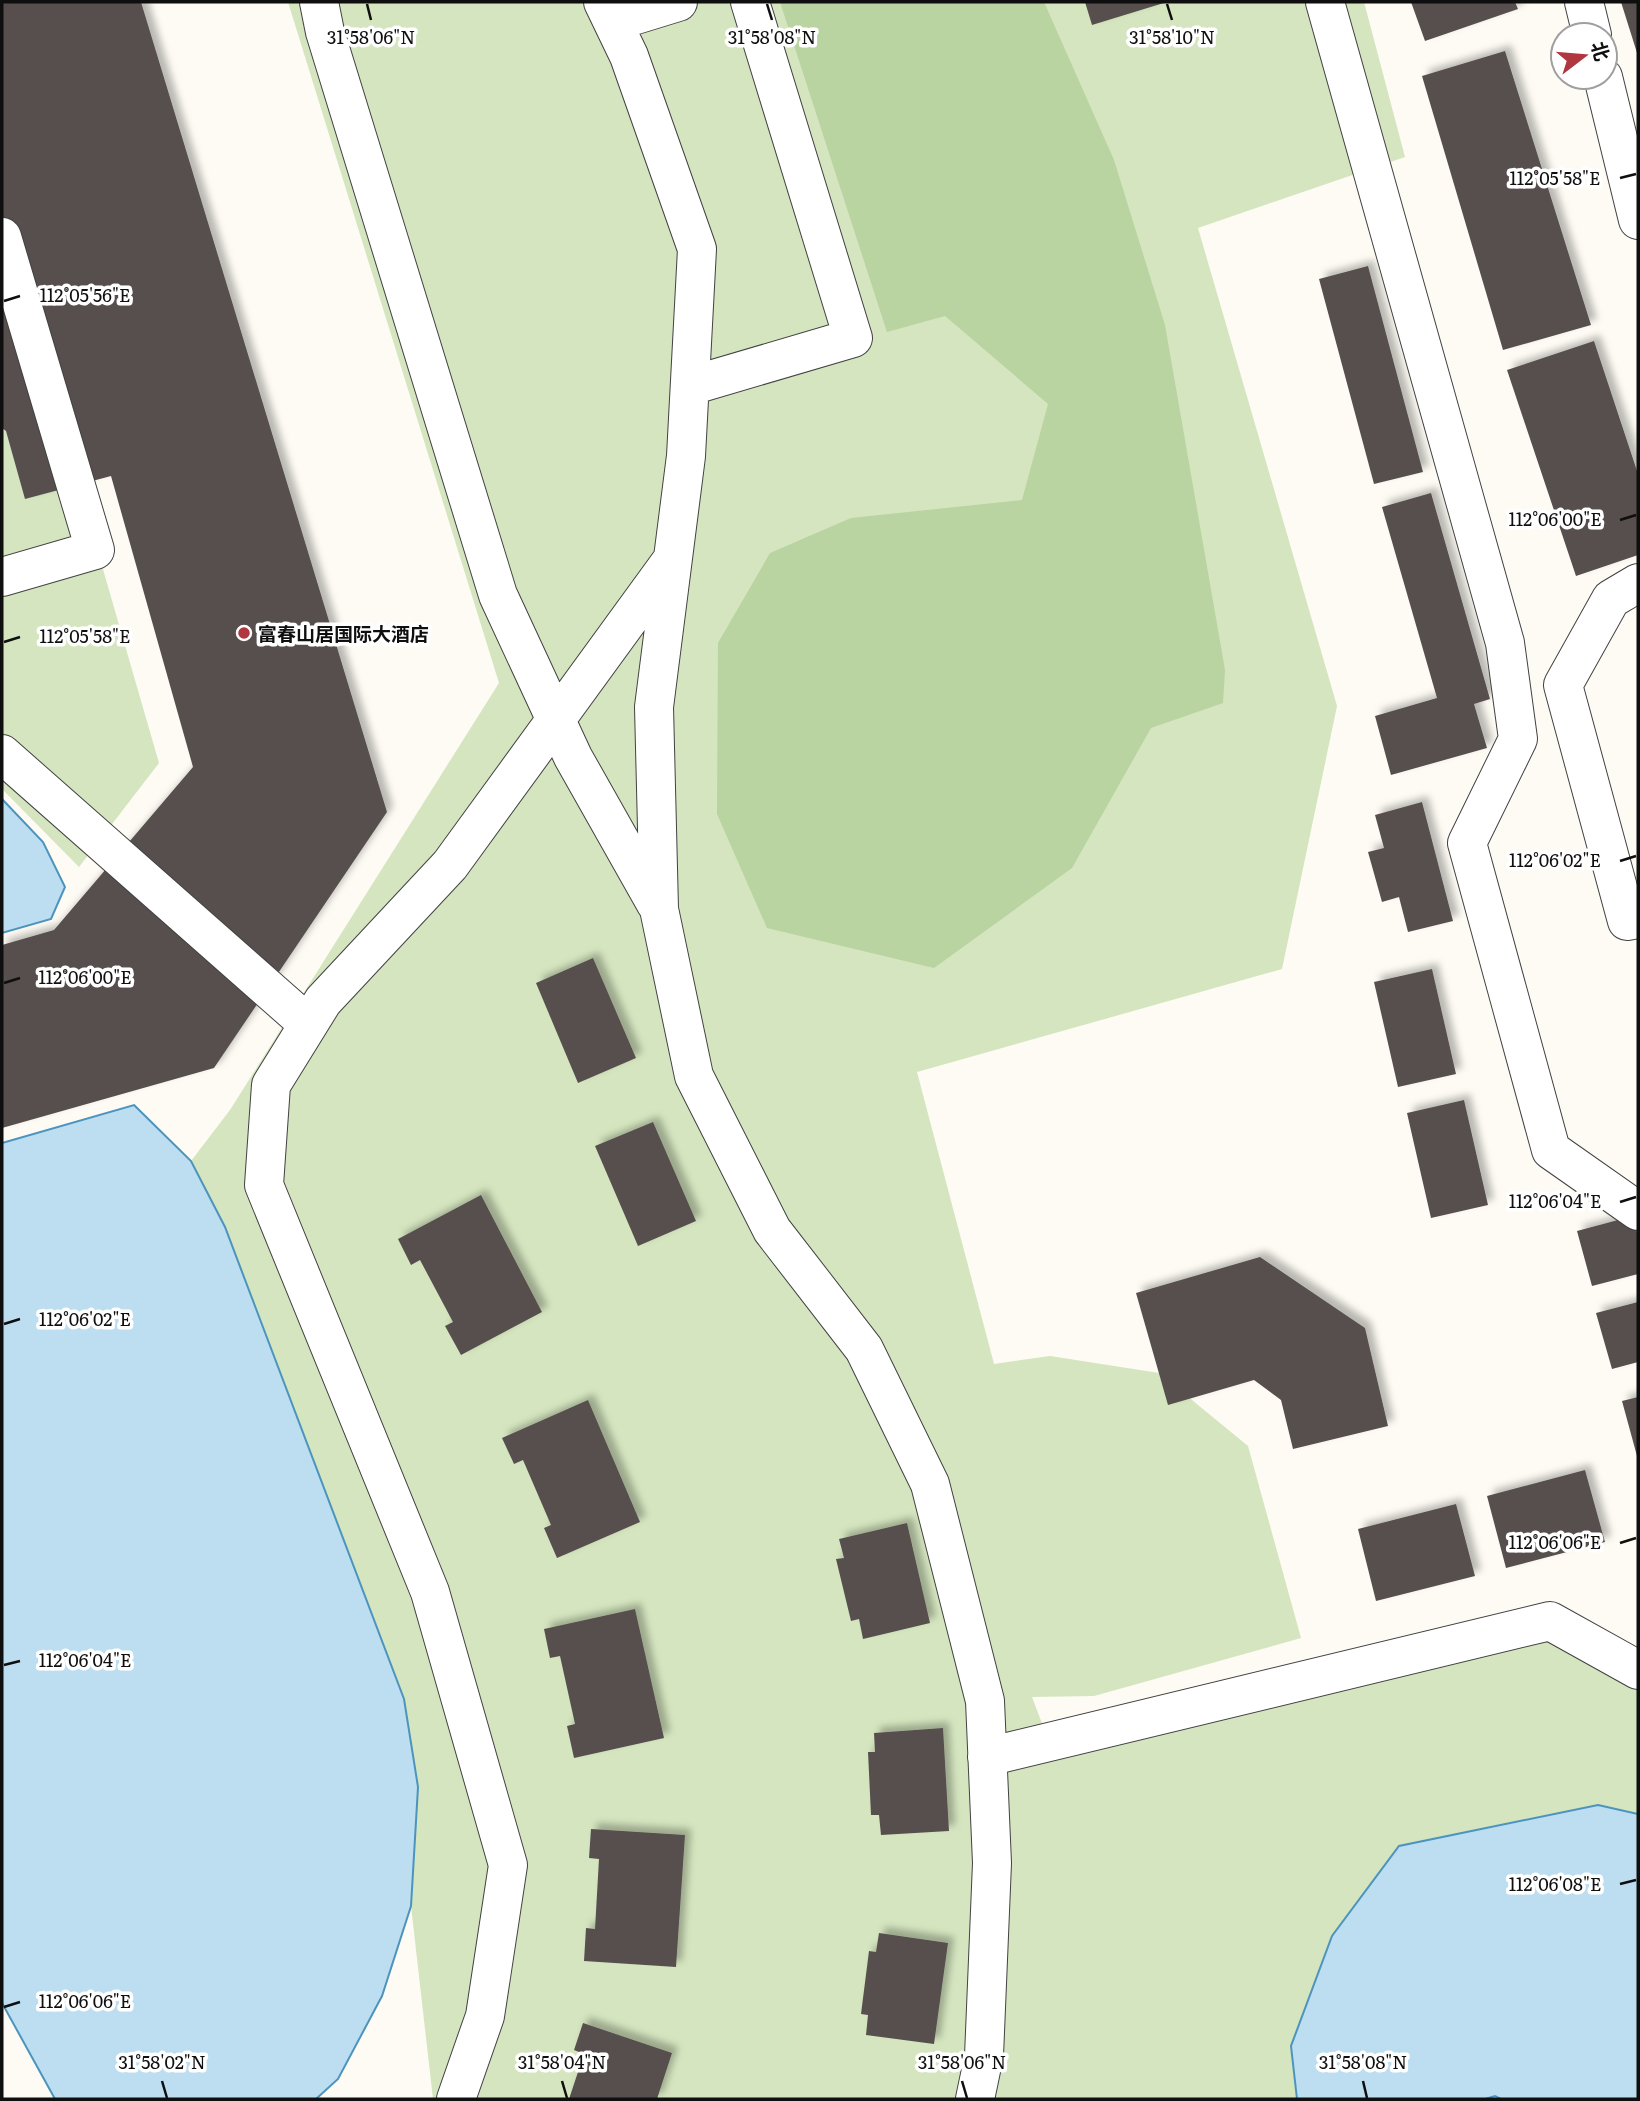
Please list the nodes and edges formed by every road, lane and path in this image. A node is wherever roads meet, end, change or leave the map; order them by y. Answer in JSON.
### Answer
{"nodes":[{"id":1,"x":319,"y":2,"type":"edge"},
{"id":2,"x":678,"y":2,"type":"edge"},
{"id":3,"x":750,"y":2,"type":"edge"},
{"id":4,"x":1325,"y":2,"type":"edge"},
{"id":5,"x":1584,"y":2,"type":"edge"},
{"id":6,"x":608,"y":12,"type":"edge"},
{"id":7,"x":1589,"y":21,"type":"edge"},
{"id":8,"x":1606,"y":91,"type":"edge"},
{"id":9,"x":1638,"y":220,"type":"edge"},
{"id":10,"x":2,"y":237,"type":"edge"},
{"id":11,"x":690,"y":386,"type":"junction"},
{"id":12,"x":673,"y":558,"type":"junction"},
{"id":13,"x":2,"y":577,"type":"edge"},
{"id":14,"x":1638,"y":583,"type":"edge"},
{"id":15,"x":555,"y":718,"type":"junction"},
{"id":16,"x":2,"y":754,"type":"edge"},
{"id":17,"x":659,"y":909,"type":"junction"},
{"id":18,"x":1638,"y":919,"type":"edge"},
{"id":19,"x":308,"y":1024,"type":"junction"},
{"id":20,"x":1638,"y":1211,"type":"edge"},
{"id":21,"x":1638,"y":1670,"type":"edge"},
{"id":22,"x":987,"y":1757,"type":"junction"},
{"id":23,"x":456,"y":2099,"type":"edge"},
{"id":24,"x":975,"y":2099,"type":"edge"}],
"edges":[{"from":1,"to":15,"type":"lane"},
{"from":2,"to":6,"type":"lane"},
{"from":3,"to":11,"type":"lane"},
{"from":4,"to":20,"type":"lane"},
{"from":5,"to":7,"type":"lane"},
{"from":6,"to":11,"type":"lane"},
{"from":8,"to":9,"type":"lane"},
{"from":10,"to":13,"type":"lane"},
{"from":11,"to":12,"type":"lane"},
{"from":12,"to":15,"type":"lane"},
{"from":12,"to":17,"type":"lane"},
{"from":14,"to":18,"type":"lane"},
{"from":15,"to":17,"type":"lane"},
{"from":15,"to":19,"type":"lane"},
{"from":16,"to":19,"type":"lane"},
{"from":17,"to":22,"type":"lane"},
{"from":19,"to":23,"type":"lane"},
{"from":21,"to":22,"type":"lane"},
{"from":22,"to":24,"type":"lane"}]}
